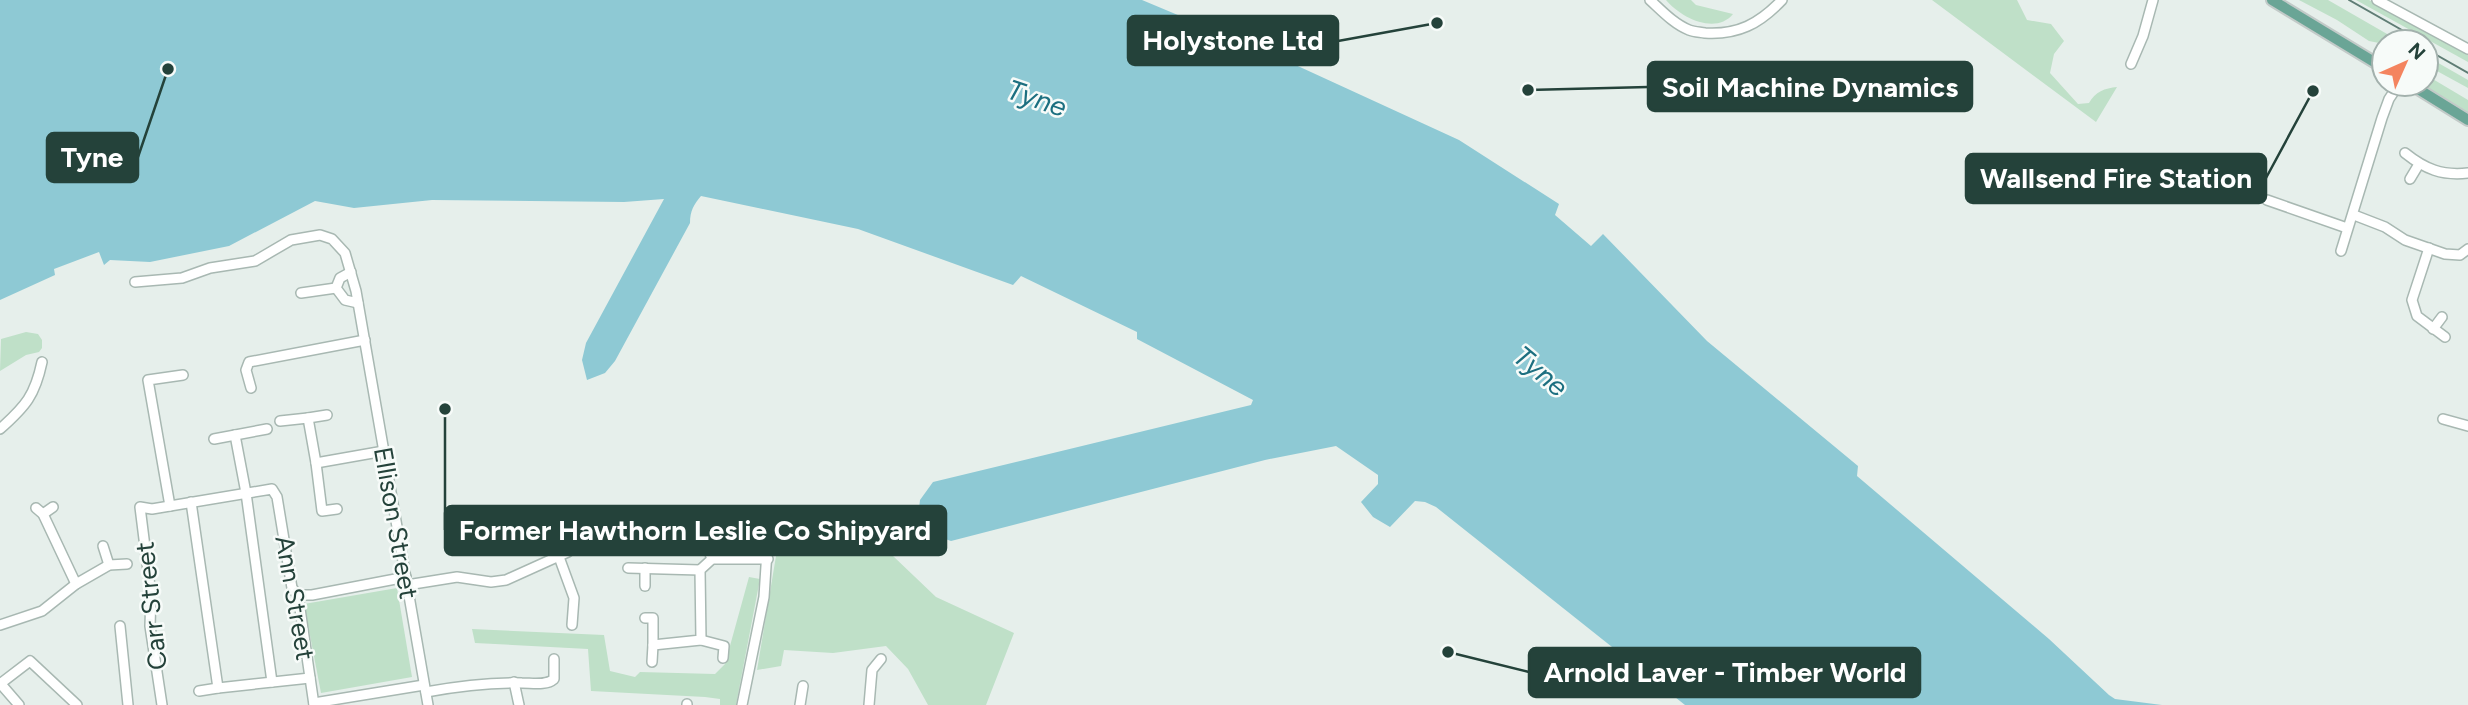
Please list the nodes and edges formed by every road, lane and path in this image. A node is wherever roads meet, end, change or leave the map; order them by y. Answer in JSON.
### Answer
{"nodes":[{"id":1,"x":1650,"y":0,"type":"edge"},
{"id":2,"x":1782,"y":0,"type":"edge"},
{"id":3,"x":2153,"y":0,"type":"edge"},
{"id":4,"x":2272,"y":0,"type":"edge"},
{"id":5,"x":2377,"y":0,"type":"edge"},
{"id":6,"x":2468,"y":49,"type":"edge"},
{"id":7,"x":2370,"y":60,"type":"edge"},
{"id":8,"x":2131,"y":64,"type":"dead end"},
{"id":9,"x":2390,"y":98,"type":"edge"},
{"id":10,"x":2433,"y":98,"type":"edge"},
{"id":11,"x":2468,"y":120,"type":"edge"},
{"id":12,"x":2405,"y":153,"type":"dead end"},
{"id":13,"x":2419,"y":164,"type":"junction"},
{"id":14,"x":2468,"y":173,"type":"edge"},
{"id":15,"x":2410,"y":179,"type":"dead end"},
{"id":16,"x":2267,"y":200,"type":"dead end"},
{"id":17,"x":2354,"y":215,"type":"junction"},
{"id":18,"x":2347,"y":228,"type":"junction"},
{"id":19,"x":2429,"y":248,"type":"junction"},
{"id":20,"x":2468,"y":249,"type":"edge"},
{"id":21,"x":2341,"y":251,"type":"dead end"},
{"id":22,"x":351,"y":272,"type":"junction"},
{"id":23,"x":135,"y":282,"type":"dead end"},
{"id":24,"x":336,"y":288,"type":"junction"},
{"id":25,"x":301,"y":293,"type":"dead end"},
{"id":26,"x":358,"y":303,"type":"junction"},
{"id":27,"x":2442,"y":317,"type":"dead end"},
{"id":28,"x":2433,"y":328,"type":"junction"},
{"id":29,"x":2445,"y":337,"type":"dead end"},
{"id":30,"x":365,"y":340,"type":"junction"},
{"id":31,"x":42,"y":362,"type":"dead end"},
{"id":32,"x":183,"y":375,"type":"dead end"},
{"id":33,"x":251,"y":388,"type":"dead end"},
{"id":34,"x":327,"y":415,"type":"dead end"},
{"id":35,"x":308,"y":418,"type":"junction"},
{"id":36,"x":2443,"y":419,"type":"dead end"},
{"id":37,"x":280,"y":421,"type":"dead end"},
{"id":38,"x":2468,"y":426,"type":"edge"},
{"id":39,"x":0,"y":429,"type":"edge"},
{"id":40,"x":267,"y":429,"type":"dead end"},
{"id":41,"x":235,"y":435,"type":"junction"},
{"id":42,"x":214,"y":439,"type":"dead end"},
{"id":43,"x":384,"y":451,"type":"junction"},
{"id":44,"x":316,"y":463,"type":"junction"},
{"id":45,"x":246,"y":493,"type":"junction"},
{"id":46,"x":191,"y":502,"type":"junction"},
{"id":47,"x":170,"y":506,"type":"junction"},
{"id":48,"x":53,"y":507,"type":"dead end"},
{"id":49,"x":337,"y":509,"type":"dead end"},
{"id":50,"x":704,"y":514,"type":"dead end"},
{"id":51,"x":769,"y":520,"type":"dead end"},
{"id":52,"x":574,"y":525,"type":"dead end"},
{"id":53,"x":103,"y":546,"type":"dead end"},
{"id":54,"x":559,"y":557,"type":"junction"},
{"id":55,"x":712,"y":559,"type":"junction"},
{"id":56,"x":768,"y":559,"type":"junction"},
{"id":57,"x":127,"y":564,"type":"dead end"},
{"id":58,"x":109,"y":565,"type":"junction"},
{"id":59,"x":628,"y":568,"type":"dead end"},
{"id":60,"x":645,"y":568,"type":"junction"},
{"id":61,"x":700,"y":570,"type":"junction"},
{"id":62,"x":406,"y":581,"type":"junction"},
{"id":63,"x":76,"y":584,"type":"junction"},
{"id":64,"x":645,"y":586,"type":"dead end"},
{"id":65,"x":298,"y":595,"type":"junction"},
{"id":66,"x":645,"y":618,"type":"dead end"},
{"id":67,"x":1,"y":622,"type":"edge"},
{"id":68,"x":572,"y":625,"type":"dead end"},
{"id":69,"x":120,"y":626,"type":"dead end"},
{"id":70,"x":701,"y":640,"type":"junction"},
{"id":71,"x":653,"y":645,"type":"junction"},
{"id":72,"x":723,"y":658,"type":"dead end"},
{"id":73,"x":554,"y":659,"type":"dead end"},
{"id":74,"x":881,"y":659,"type":"dead end"},
{"id":75,"x":652,"y":662,"type":"dead end"},
{"id":76,"x":310,"y":678,"type":"junction"},
{"id":77,"x":272,"y":682,"type":"junction"},
{"id":78,"x":514,"y":682,"type":"junction"},
{"id":79,"x":0,"y":683,"type":"edge"},
{"id":80,"x":803,"y":686,"type":"dead end"},
{"id":81,"x":218,"y":688,"type":"junction"},
{"id":82,"x":425,"y":688,"type":"junction"},
{"id":83,"x":199,"y":691,"type":"dead end"},
{"id":84,"x":314,"y":704,"type":"edge"},
{"id":85,"x":870,"y":704,"type":"edge"},
{"id":86,"x":19,"y":705,"type":"edge"},
{"id":87,"x":77,"y":705,"type":"edge"},
{"id":88,"x":128,"y":705,"type":"edge"},
{"id":89,"x":162,"y":705,"type":"edge"},
{"id":90,"x":428,"y":705,"type":"edge"},
{"id":91,"x":519,"y":705,"type":"edge"},
{"id":92,"x":742,"y":705,"type":"edge"},
{"id":93,"x":800,"y":705,"type":"edge"}],
"edges":[{"from":1,"to":2,"type":"street"},
{"from":3,"to":8,"type":"street"},
{"from":4,"to":7,"type":"main road"},
{"from":5,"to":6,"type":"street"},
{"from":9,"to":17,"type":"street"},
{"from":10,"to":11,"type":"main road"},
{"from":12,"to":13,"type":"street"},
{"from":13,"to":14,"type":"street"},
{"from":13,"to":15,"type":"street"},
{"from":16,"to":18,"type":"street"},
{"from":17,"to":18,"type":"street"},
{"from":17,"to":19,"type":"street"},
{"from":18,"to":21,"type":"street"},
{"from":19,"to":20,"type":"street"},
{"from":19,"to":28,"type":"street"},
{"from":22,"to":23,"type":"street","name":"Ellison Street"},
{"from":22,"to":24,"type":"street"},
{"from":22,"to":26,"type":"street","name":"Ellison Street"},
{"from":24,"to":25,"type":"street"},
{"from":24,"to":26,"type":"street"},
{"from":26,"to":30,"type":"street","name":"Ellison Street"},
{"from":27,"to":28,"type":"street"},
{"from":28,"to":29,"type":"street"},
{"from":30,"to":33,"type":"street"},
{"from":30,"to":43,"type":"street","name":"Ellison Street"},
{"from":31,"to":39,"type":"street"},
{"from":32,"to":47,"type":"street"},
{"from":34,"to":35,"type":"street"},
{"from":35,"to":37,"type":"street"},
{"from":35,"to":44,"type":"street"},
{"from":36,"to":38,"type":"street"},
{"from":40,"to":41,"type":"street"},
{"from":41,"to":42,"type":"street"},
{"from":41,"to":45,"type":"street"},
{"from":43,"to":44,"type":"street"},
{"from":43,"to":62,"type":"street","name":"Ellison Street"},
{"from":44,"to":49,"type":"street"},
{"from":45,"to":46,"type":"street"},
{"from":45,"to":65,"type":"street","name":"Ann Street"},
{"from":45,"to":77,"type":"street"},
{"from":46,"to":47,"type":"street"},
{"from":46,"to":81,"type":"street"},
{"from":47,"to":89,"type":"street","name":"Carr Street"},
{"from":48,"to":63,"type":"street"},
{"from":50,"to":55,"type":"street"},
{"from":51,"to":56,"type":"street"},
{"from":52,"to":54,"type":"street"},
{"from":53,"to":58,"type":"street"},
{"from":54,"to":62,"type":"street"},
{"from":54,"to":68,"type":"street"},
{"from":55,"to":56,"type":"street"},
{"from":55,"to":61,"type":"street"},
{"from":56,"to":92,"type":"street"},
{"from":57,"to":58,"type":"street"},
{"from":58,"to":63,"type":"street"},
{"from":59,"to":60,"type":"street"},
{"from":60,"to":61,"type":"street"},
{"from":60,"to":64,"type":"street"},
{"from":61,"to":70,"type":"street"},
{"from":62,"to":65,"type":"street"},
{"from":62,"to":82,"type":"street","name":"Ellison Street"},
{"from":63,"to":67,"type":"street"},
{"from":65,"to":76,"type":"street","name":"Ann Street"},
{"from":66,"to":71,"type":"street"},
{"from":69,"to":88,"type":"street"},
{"from":70,"to":71,"type":"street"},
{"from":70,"to":72,"type":"street"},
{"from":71,"to":75,"type":"street"},
{"from":73,"to":78,"type":"street"},
{"from":74,"to":85,"type":"street"},
{"from":76,"to":77,"type":"street"},
{"from":76,"to":84,"type":"street","name":"Ann Street"},
{"from":77,"to":81,"type":"street"},
{"from":78,"to":82,"type":"street"},
{"from":78,"to":91,"type":"street"},
{"from":79,"to":86,"type":"street"},
{"from":79,"to":87,"type":"street"},
{"from":80,"to":93,"type":"street"},
{"from":81,"to":83,"type":"street"},
{"from":82,"to":84,"type":"street"},
{"from":82,"to":90,"type":"street","name":"Ellison Street"}]}
